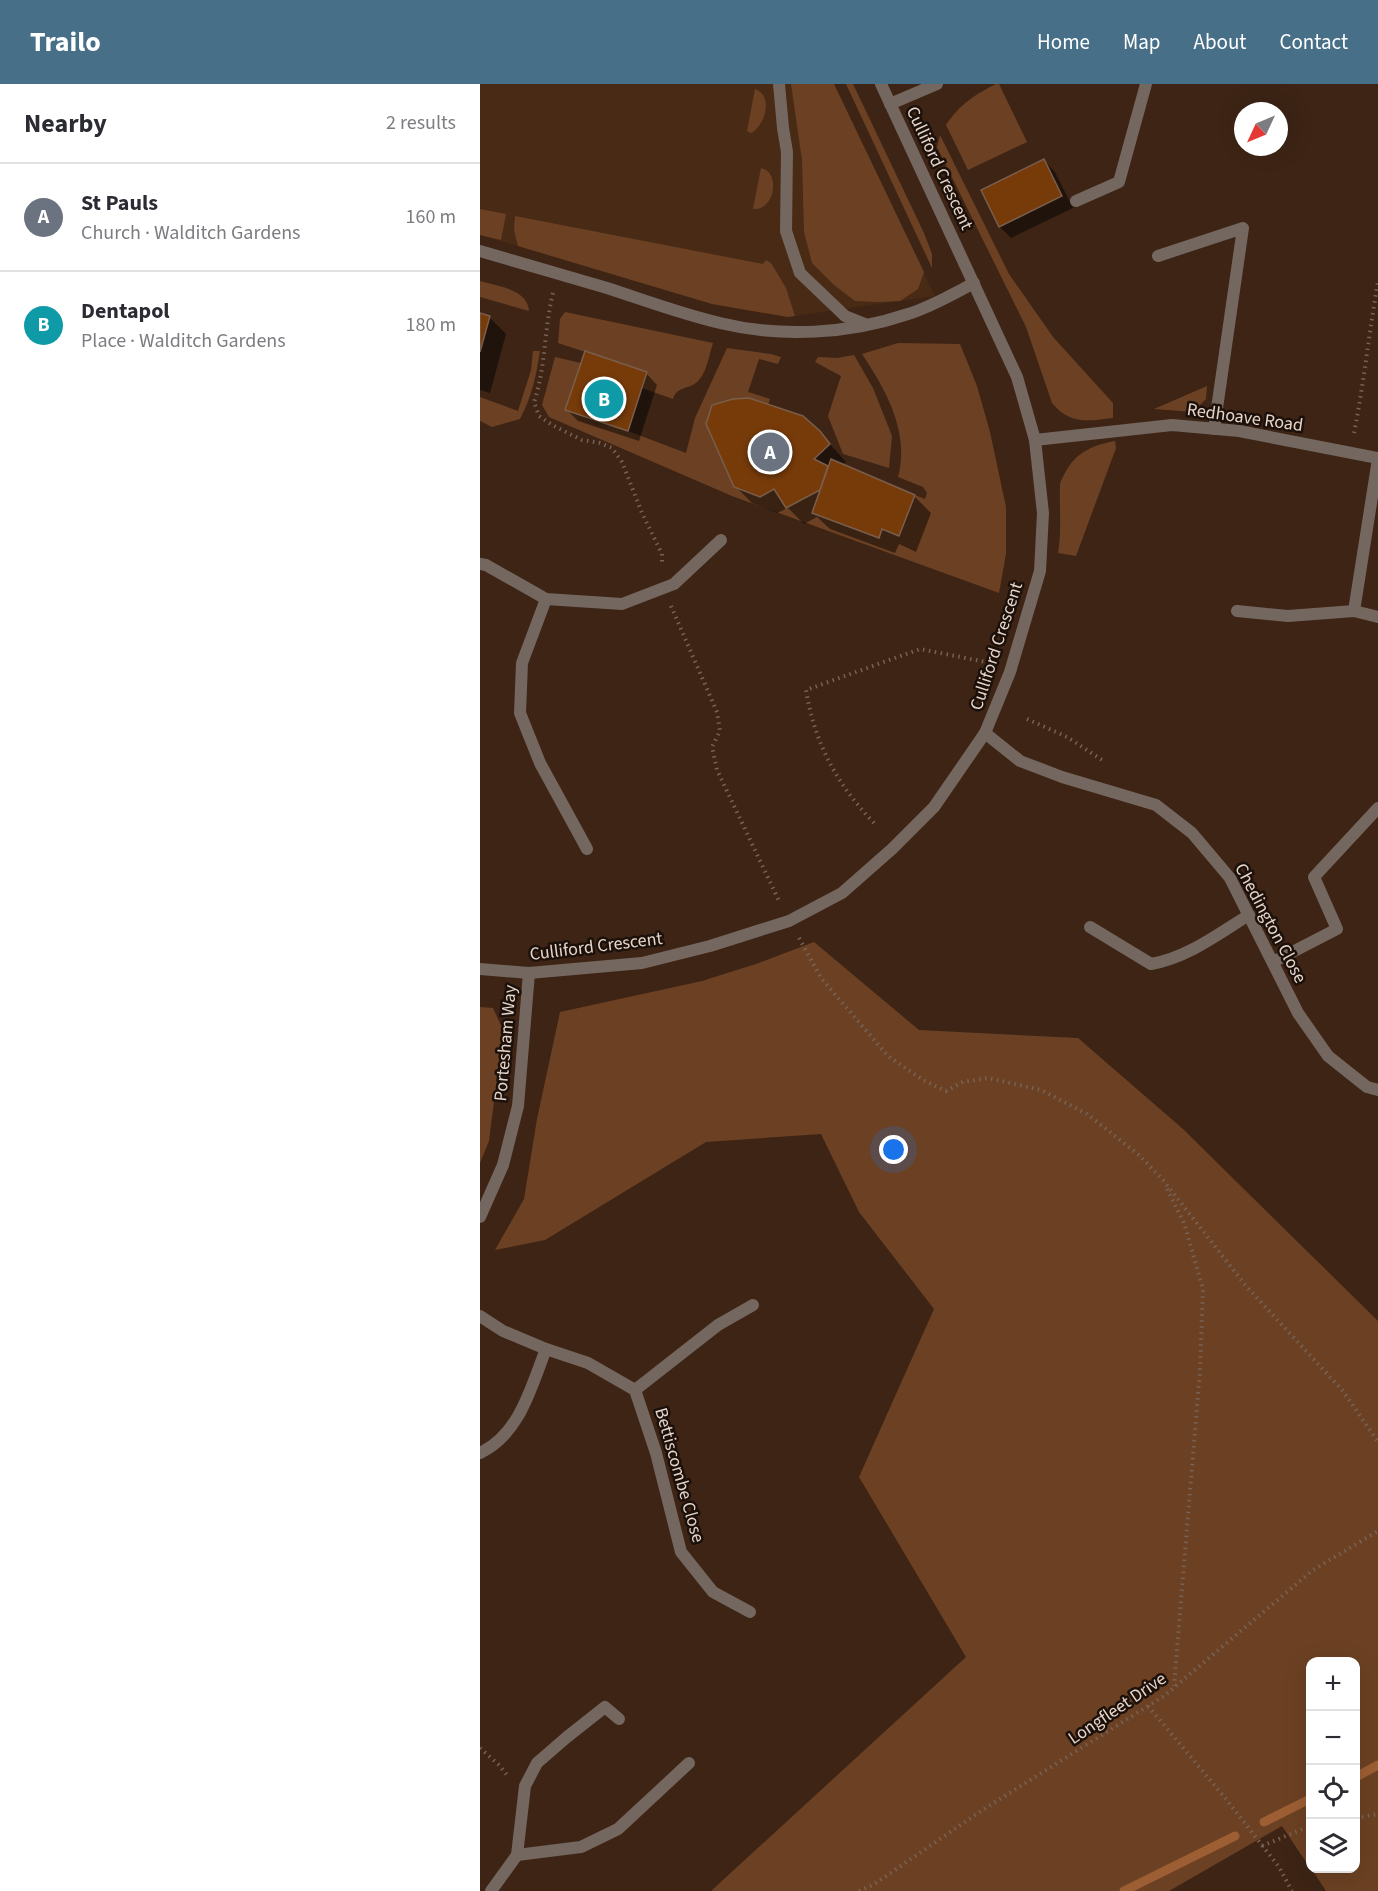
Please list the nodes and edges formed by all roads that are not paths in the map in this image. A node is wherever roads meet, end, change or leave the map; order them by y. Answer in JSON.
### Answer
{"nodes":[{"id":1,"x":779,"y":84,"type":"edge"},
{"id":2,"x":881,"y":84,"type":"edge"},
{"id":3,"x":937,"y":84,"type":"edge"},
{"id":4,"x":1146,"y":84,"type":"edge"},
{"id":5,"x":890,"y":104,"type":"junction"},
{"id":6,"x":1076,"y":201,"type":"dead end"},
{"id":7,"x":480,"y":251,"type":"edge"},
{"id":8,"x":1158,"y":256,"type":"dead end"},
{"id":9,"x":974,"y":284,"type":"junction"},
{"id":10,"x":867,"y":325,"type":"junction"},
{"id":11,"x":1214,"y":429,"type":"junction"},
{"id":12,"x":1035,"y":440,"type":"junction"},
{"id":13,"x":1378,"y":458,"type":"edge"},
{"id":14,"x":721,"y":540,"type":"dead end"},
{"id":15,"x":480,"y":564,"type":"edge"},
{"id":16,"x":546,"y":599,"type":"junction"},
{"id":17,"x":1237,"y":611,"type":"dead end"},
{"id":18,"x":1354,"y":611,"type":"junction"},
{"id":19,"x":1378,"y":617,"type":"edge"},
{"id":20,"x":986,"y":733,"type":"junction"},
{"id":21,"x":1378,"y":808,"type":"edge"},
{"id":22,"x":587,"y":849,"type":"dead end"},
{"id":23,"x":1249,"y":915,"type":"junction"},
{"id":24,"x":1090,"y":927,"type":"dead end"},
{"id":25,"x":1273,"y":962,"type":"junction"},
{"id":26,"x":480,"y":969,"type":"edge"},
{"id":27,"x":529,"y":973,"type":"junction"},
{"id":28,"x":1378,"y":1090,"type":"edge"},
{"id":29,"x":480,"y":1217,"type":"edge"},
{"id":30,"x":753,"y":1305,"type":"dead end"},
{"id":31,"x":480,"y":1316,"type":"edge"},
{"id":32,"x":546,"y":1349,"type":"junction"},
{"id":33,"x":635,"y":1390,"type":"junction"},
{"id":34,"x":480,"y":1453,"type":"edge"},
{"id":35,"x":750,"y":1612,"type":"dead end"},
{"id":36,"x":618,"y":1719,"type":"dead end"},
{"id":37,"x":689,"y":1763,"type":"dead end"},
{"id":38,"x":517,"y":1855,"type":"junction"},
{"id":39,"x":491,"y":1891,"type":"edge"}],
"edges":[{"from":1,"to":10,"type":"street"},
{"from":2,"to":5,"type":"street","name":"Culliford Crescent"},
{"from":3,"to":5,"type":"street"},
{"from":4,"to":6,"type":"street"},
{"from":5,"to":9,"type":"street","name":"Culliford Crescent"},
{"from":7,"to":10,"type":"street"},
{"from":8,"to":11,"type":"street"},
{"from":9,"to":10,"type":"street"},
{"from":9,"to":12,"type":"street","name":"Culliford Crescent"},
{"from":11,"to":12,"type":"street","name":"Redhoave Road"},
{"from":11,"to":13,"type":"street","name":"Redhoave Road"},
{"from":12,"to":20,"type":"street","name":"Culliford Crescent"},
{"from":13,"to":18,"type":"street"},
{"from":14,"to":16,"type":"street"},
{"from":15,"to":16,"type":"street"},
{"from":16,"to":22,"type":"street"},
{"from":17,"to":18,"type":"street"},
{"from":18,"to":19,"type":"street"},
{"from":20,"to":23,"type":"street","name":"Chedington Close"},
{"from":20,"to":27,"type":"street","name":"Culliford Crescent"},
{"from":21,"to":25,"type":"street"},
{"from":23,"to":24,"type":"street"},
{"from":23,"to":25,"type":"street","name":"Chedington Close"},
{"from":25,"to":28,"type":"street","name":"Chedington Close"},
{"from":26,"to":27,"type":"street","name":"Culliford Crescent"},
{"from":27,"to":29,"type":"street","name":"Portesham Way"},
{"from":30,"to":33,"type":"street","name":"Bettiscombe Close"},
{"from":31,"to":32,"type":"street","name":"Bettiscombe Close"},
{"from":32,"to":33,"type":"street","name":"Bettiscombe Close"},
{"from":32,"to":34,"type":"street"},
{"from":33,"to":35,"type":"street","name":"Bettiscombe Close"},
{"from":36,"to":38,"type":"street"},
{"from":37,"to":38,"type":"street"},
{"from":38,"to":39,"type":"street"}]}
